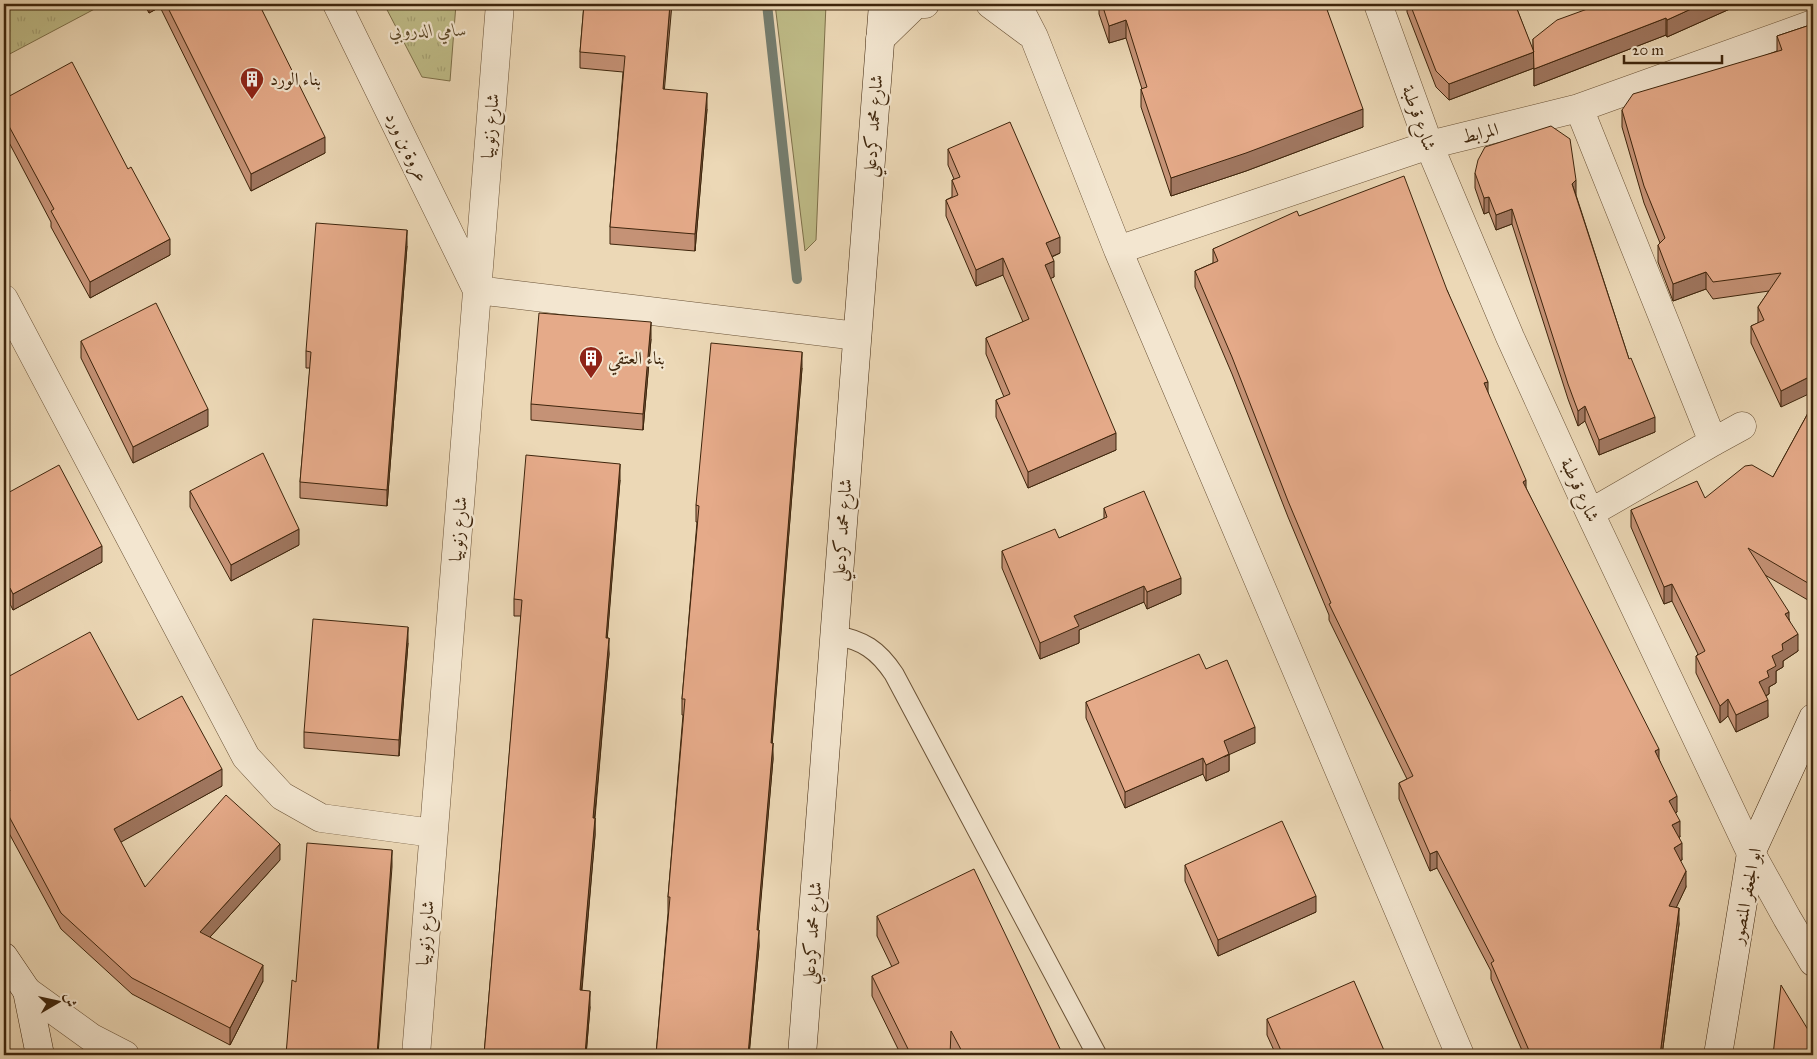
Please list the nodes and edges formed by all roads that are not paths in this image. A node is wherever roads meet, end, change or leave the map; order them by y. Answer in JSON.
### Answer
{"nodes":[{"id":1,"x":337,"y":4,"type":"edge"},
{"id":2,"x":500,"y":4,"type":"edge"},
{"id":3,"x":883,"y":4,"type":"edge"},
{"id":4,"x":925,"y":4,"type":"edge"},
{"id":5,"x":990,"y":4,"type":"edge"},
{"id":6,"x":1016,"y":4,"type":"edge"},
{"id":7,"x":1378,"y":4,"type":"edge"},
{"id":8,"x":1813,"y":24,"type":"edge"},
{"id":9,"x":1034,"y":37,"type":"junction"},
{"id":10,"x":880,"y":39,"type":"junction"},
{"id":11,"x":1579,"y":108,"type":"junction"},
{"id":12,"x":1428,"y":145,"type":"junction"},
{"id":13,"x":1118,"y":250,"type":"junction"},
{"id":14,"x":477,"y":290,"type":"junction"},
{"id":15,"x":4,"y":299,"type":"edge"},
{"id":16,"x":857,"y":336,"type":"junction"},
{"id":17,"x":1742,"y":426,"type":"dead end"},
{"id":18,"x":1712,"y":442,"type":"junction"},
{"id":19,"x":1590,"y":513,"type":"junction"},
{"id":20,"x":834,"y":635,"type":"junction"},
{"id":21,"x":1813,"y":718,"type":"edge"},
{"id":22,"x":434,"y":833,"type":"junction"},
{"id":23,"x":1751,"y":853,"type":"junction"},
{"id":24,"x":4,"y":957,"type":"edge"},
{"id":25,"x":1813,"y":962,"type":"edge"},
{"id":26,"x":27,"y":991,"type":"junction"},
{"id":27,"x":40,"y":1055,"type":"edge"},
{"id":28,"x":125,"y":1055,"type":"edge"},
{"id":29,"x":416,"y":1055,"type":"edge"},
{"id":30,"x":802,"y":1055,"type":"edge"},
{"id":31,"x":1097,"y":1055,"type":"edge"},
{"id":32,"x":1460,"y":1055,"type":"edge"},
{"id":33,"x":1718,"y":1055,"type":"edge"}],
"edges":[{"from":1,"to":14,"type":"street","name":"عروة بن ورد"},
{"from":2,"to":14,"type":"street","name":"شارع زنوبيا"},
{"from":3,"to":10,"type":"street","name":"شارع محمد كردعلي"},
{"from":4,"to":10,"type":"street"},
{"from":5,"to":9,"type":"street"},
{"from":6,"to":9,"type":"street"},
{"from":7,"to":12,"type":"street","name":"شارع قرطبة"},
{"from":8,"to":11,"type":"street","name":"المرابط"},
{"from":9,"to":13,"type":"street"},
{"from":10,"to":16,"type":"street","name":"شارع محمد كردعلي"},
{"from":11,"to":12,"type":"street","name":"المرابط"},
{"from":11,"to":18,"type":"street"},
{"from":12,"to":13,"type":"street","name":"المرابط"},
{"from":12,"to":19,"type":"street","name":"شارع قرطبة"},
{"from":13,"to":32,"type":"street"},
{"from":14,"to":16,"type":"street"},
{"from":14,"to":22,"type":"street","name":"شارع زنوبيا"},
{"from":15,"to":22,"type":"street"},
{"from":16,"to":20,"type":"street","name":"شارع محمد كردعلي"},
{"from":17,"to":18,"type":"street"},
{"from":18,"to":19,"type":"street"},
{"from":19,"to":23,"type":"street","name":"شارع قرطبة"},
{"from":20,"to":30,"type":"street","name":"شارع محمد كردعلي"},
{"from":20,"to":31,"type":"lane"},
{"from":21,"to":23,"type":"street","name":"ابو الجعفر المنصور"},
{"from":22,"to":29,"type":"street","name":"شارع زنوبيا"},
{"from":23,"to":25,"type":"street","name":"شارع قرطبة"},
{"from":23,"to":33,"type":"street","name":"ابو الجعفر المنصور"},
{"from":24,"to":26,"type":"street"},
{"from":26,"to":27,"type":"street"},
{"from":26,"to":28,"type":"street"}]}
